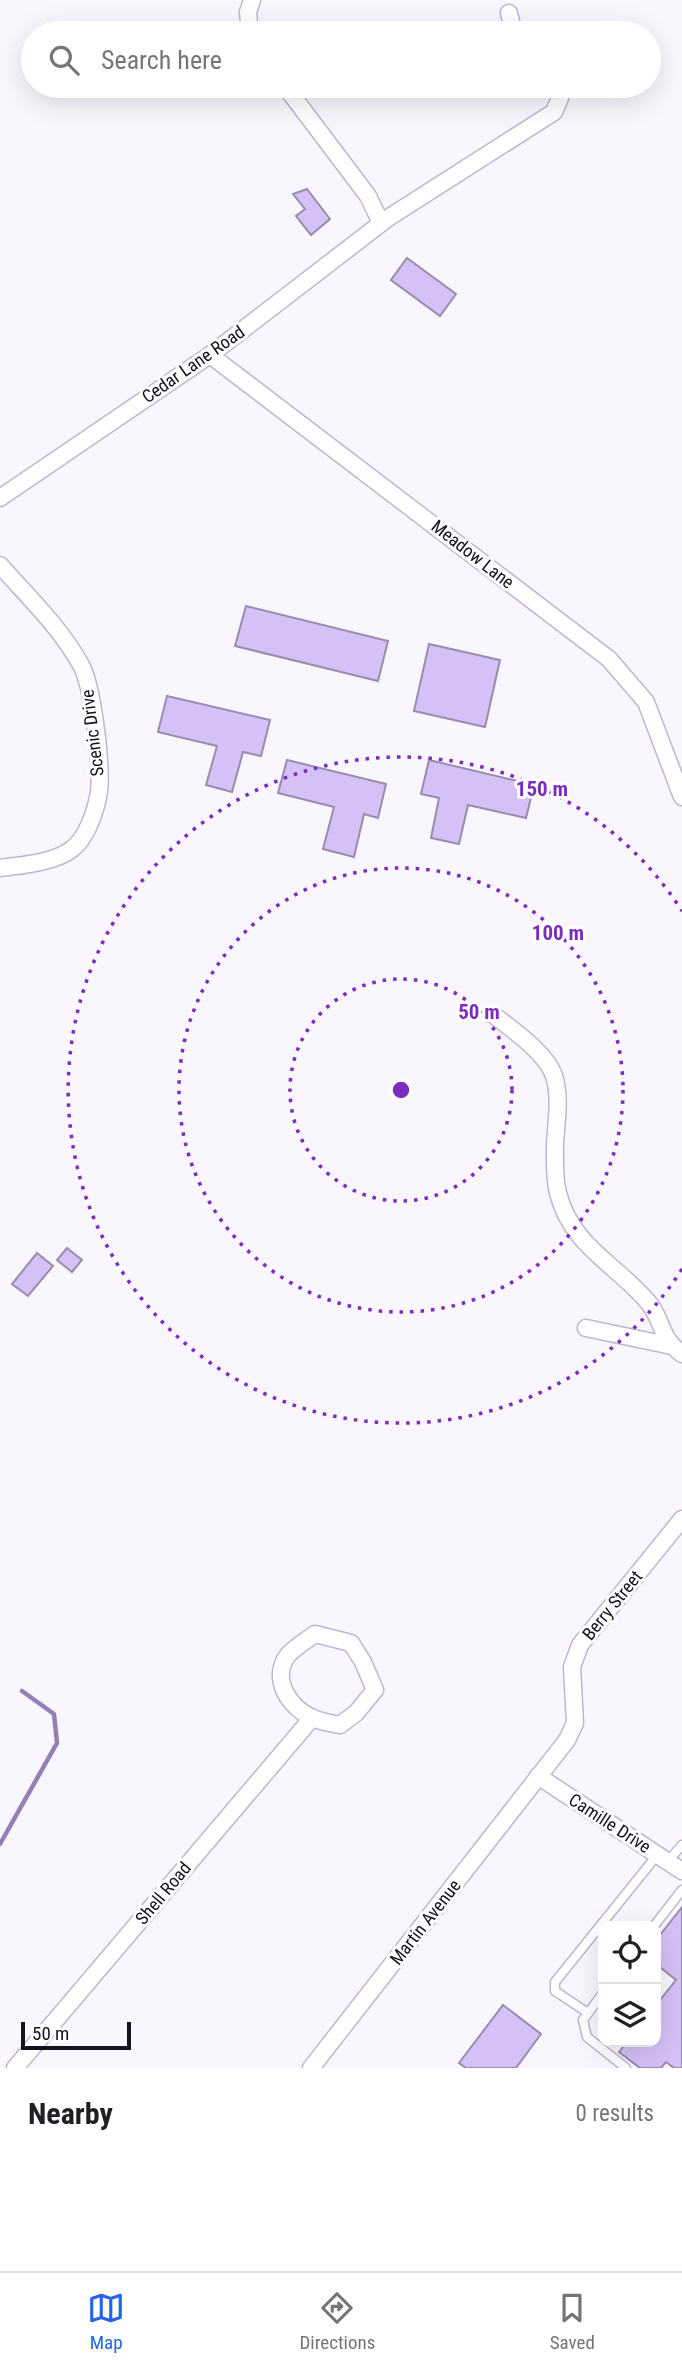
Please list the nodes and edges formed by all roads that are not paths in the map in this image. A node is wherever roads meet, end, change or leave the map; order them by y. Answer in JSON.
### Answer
{"nodes":[{"id":1,"x":251,"y":0,"type":"edge"},
{"id":2,"x":509,"y":13,"type":"dead end"},
{"id":3,"x":249,"y":21,"type":"edge"},
{"id":4,"x":511,"y":21,"type":"edge"},
{"id":5,"x":294,"y":98,"type":"edge"},
{"id":6,"x":560,"y":98,"type":"edge"},
{"id":7,"x":381,"y":223,"type":"junction"},
{"id":8,"x":210,"y":355,"type":"junction"},
{"id":9,"x":0,"y":498,"type":"edge"},
{"id":10,"x":0,"y":565,"type":"edge"},
{"id":11,"x":682,"y":797,"type":"edge"},
{"id":12,"x":0,"y":868,"type":"edge"},
{"id":13,"x":495,"y":1016,"type":"dead end"},
{"id":14,"x":586,"y":1328,"type":"dead end"},
{"id":15,"x":677,"y":1350,"type":"edge"},
{"id":16,"x":682,"y":1520,"type":"edge"},
{"id":17,"x":312,"y":1718,"type":"junction"},
{"id":18,"x":538,"y":1776,"type":"junction"},
{"id":19,"x":682,"y":1845,"type":"edge"},
{"id":20,"x":663,"y":1858,"type":"junction"},
{"id":21,"x":682,"y":1871,"type":"edge"},
{"id":22,"x":682,"y":1890,"type":"edge"},
{"id":23,"x":658,"y":1921,"type":"edge"},
{"id":24,"x":598,"y":2000,"type":"edge"},
{"id":25,"x":588,"y":2013,"type":"junction"},
{"id":26,"x":15,"y":2068,"type":"edge"},
{"id":27,"x":311,"y":2068,"type":"edge"},
{"id":28,"x":626,"y":2068,"type":"edge"}],
"edges":[{"from":1,"to":3,"type":"street"},
{"from":2,"to":4,"type":"street"},
{"from":5,"to":7,"type":"street"},
{"from":6,"to":7,"type":"street","name":"Cedar Lane Road"},
{"from":7,"to":8,"type":"street","name":"Cedar Lane Road"},
{"from":8,"to":9,"type":"street","name":"Cedar Lane Road"},
{"from":8,"to":11,"type":"street","name":"Meadow Lane"},
{"from":10,"to":12,"type":"street","name":"Scenic Drive"},
{"from":13,"to":15,"type":"street"},
{"from":14,"to":15,"type":"street"},
{"from":16,"to":18,"type":"street","name":"Berry Street"},
{"from":17,"to":17,"type":"street"},
{"from":17,"to":26,"type":"street","name":"Shell Road"},
{"from":18,"to":20,"type":"street","name":"Camille Drive"},
{"from":18,"to":27,"type":"street","name":"Martin Avenue"},
{"from":19,"to":20,"type":"lane"},
{"from":20,"to":21,"type":"street","name":"Camille Drive"},
{"from":20,"to":25,"type":"lane"},
{"from":22,"to":23,"type":"lane"},
{"from":24,"to":25,"type":"lane"},
{"from":25,"to":28,"type":"lane"}]}
